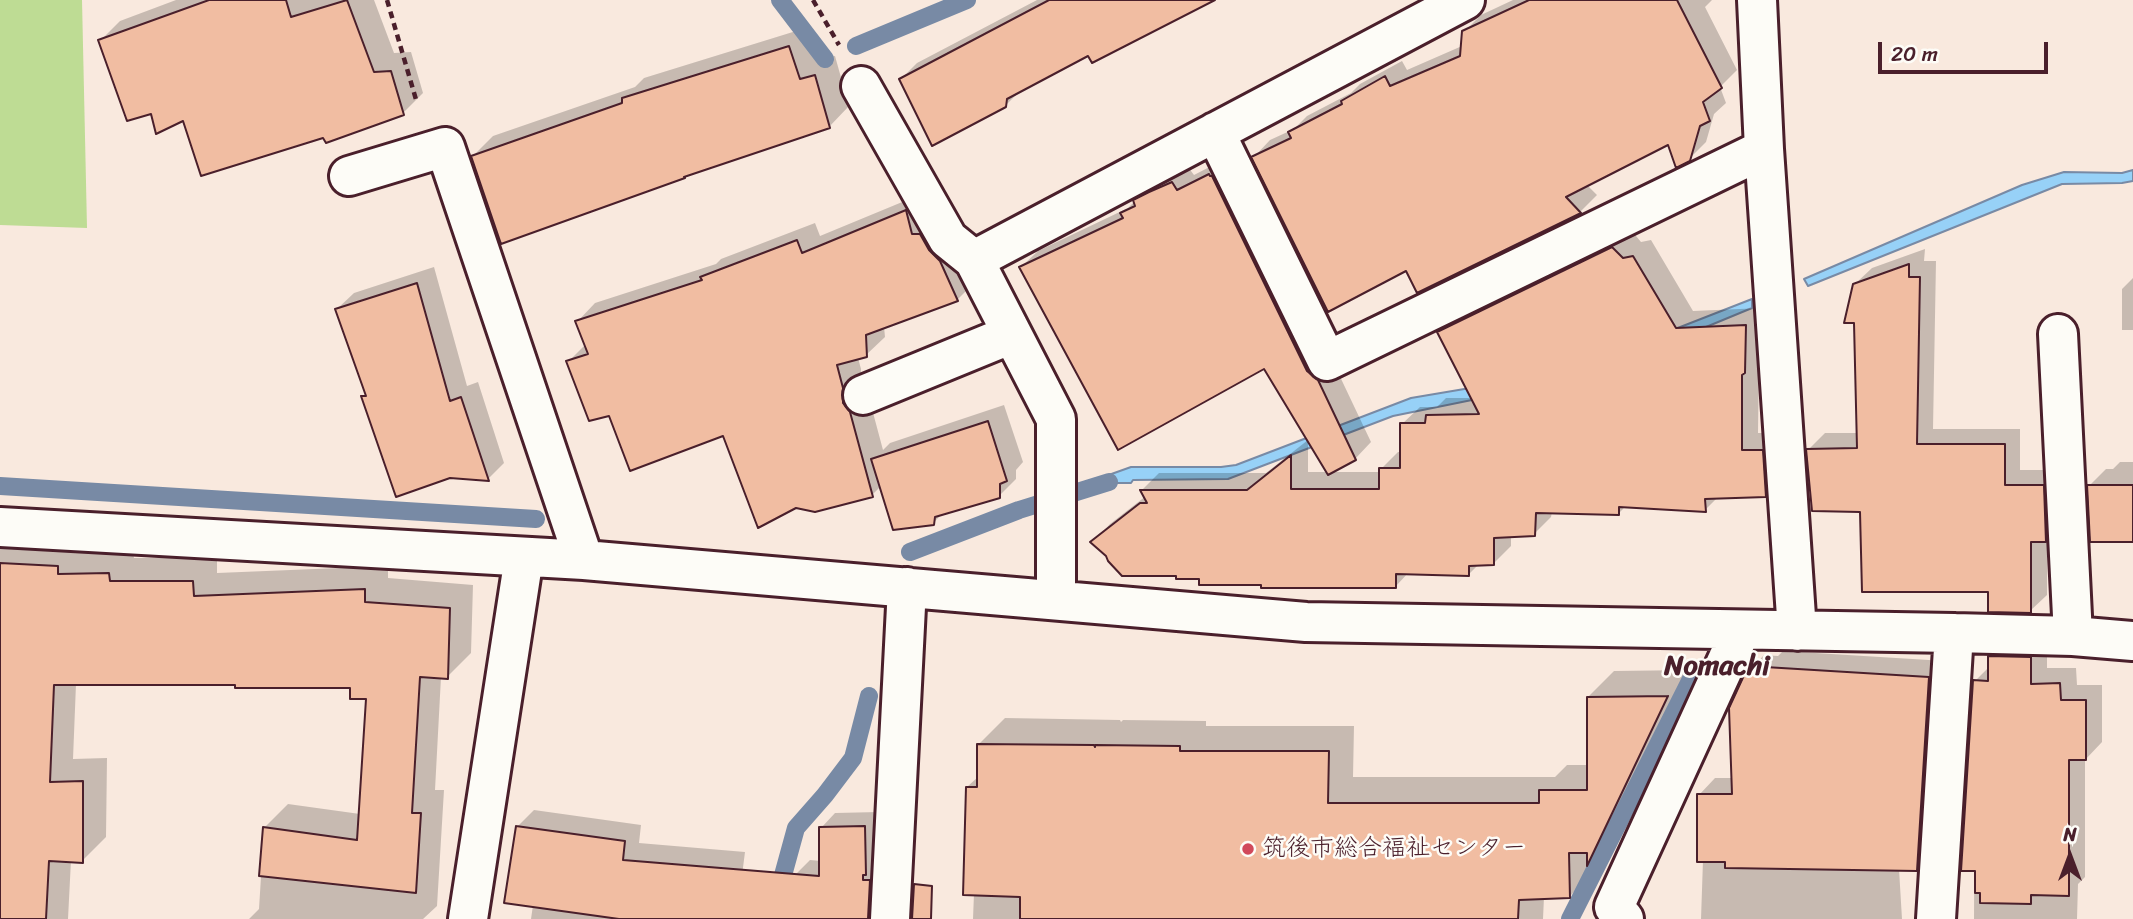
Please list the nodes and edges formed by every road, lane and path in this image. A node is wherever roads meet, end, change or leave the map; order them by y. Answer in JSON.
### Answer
{"nodes":[{"id":1,"x":387,"y":0,"type":"edge"},
{"id":2,"x":1465,"y":0,"type":"edge"},
{"id":3,"x":1757,"y":0,"type":"edge"},
{"id":4,"x":862,"y":86,"type":"dead end"},
{"id":5,"x":1215,"y":132,"type":"junction"},
{"id":6,"x":1764,"y":149,"type":"junction"},
{"id":7,"x":431,"y":151,"type":"junction"},
{"id":8,"x":349,"y":176,"type":"dead end"},
{"id":9,"x":974,"y":260,"type":"junction"},
{"id":10,"x":1012,"y":334,"type":"junction"},
{"id":11,"x":2058,"y":334,"type":"dead end"},
{"id":12,"x":863,"y":395,"type":"dead end"},
{"id":13,"x":0,"y":527,"type":"edge"},
{"id":14,"x":524,"y":557,"type":"junction"},
{"id":15,"x":584,"y":561,"type":"junction"},
{"id":16,"x":907,"y":587,"type":"junction"},
{"id":17,"x":1056,"y":600,"type":"junction"},
{"id":18,"x":1741,"y":630,"type":"junction"},
{"id":19,"x":1797,"y":631,"type":"junction"},
{"id":20,"x":1954,"y":633,"type":"junction"},
{"id":21,"x":2073,"y":636,"type":"junction"},
{"id":22,"x":2133,"y":641,"type":"edge"},
{"id":23,"x":468,"y":919,"type":"edge"},
{"id":24,"x":890,"y":919,"type":"edge"},
{"id":25,"x":1624,"y":919,"type":"edge"},
{"id":26,"x":1936,"y":919,"type":"edge"}],
"edges":[{"from":1,"to":7,"type":"path"},
{"from":2,"to":5,"type":"street"},
{"from":3,"to":6,"type":"street"},
{"from":4,"to":9,"type":"street"},
{"from":5,"to":6,"type":"street"},
{"from":5,"to":9,"type":"street"},
{"from":6,"to":19,"type":"street"},
{"from":7,"to":8,"type":"street"},
{"from":7,"to":15,"type":"street"},
{"from":9,"to":10,"type":"street"},
{"from":10,"to":12,"type":"street"},
{"from":10,"to":17,"type":"street"},
{"from":11,"to":21,"type":"street"},
{"from":13,"to":14,"type":"street"},
{"from":14,"to":15,"type":"street"},
{"from":14,"to":23,"type":"street"},
{"from":15,"to":16,"type":"street"},
{"from":16,"to":17,"type":"street"},
{"from":16,"to":24,"type":"street"},
{"from":17,"to":18,"type":"street"},
{"from":18,"to":19,"type":"street"},
{"from":18,"to":25,"type":"street"},
{"from":19,"to":20,"type":"street"},
{"from":20,"to":21,"type":"street"},
{"from":20,"to":26,"type":"street"},
{"from":21,"to":22,"type":"street"}]}
